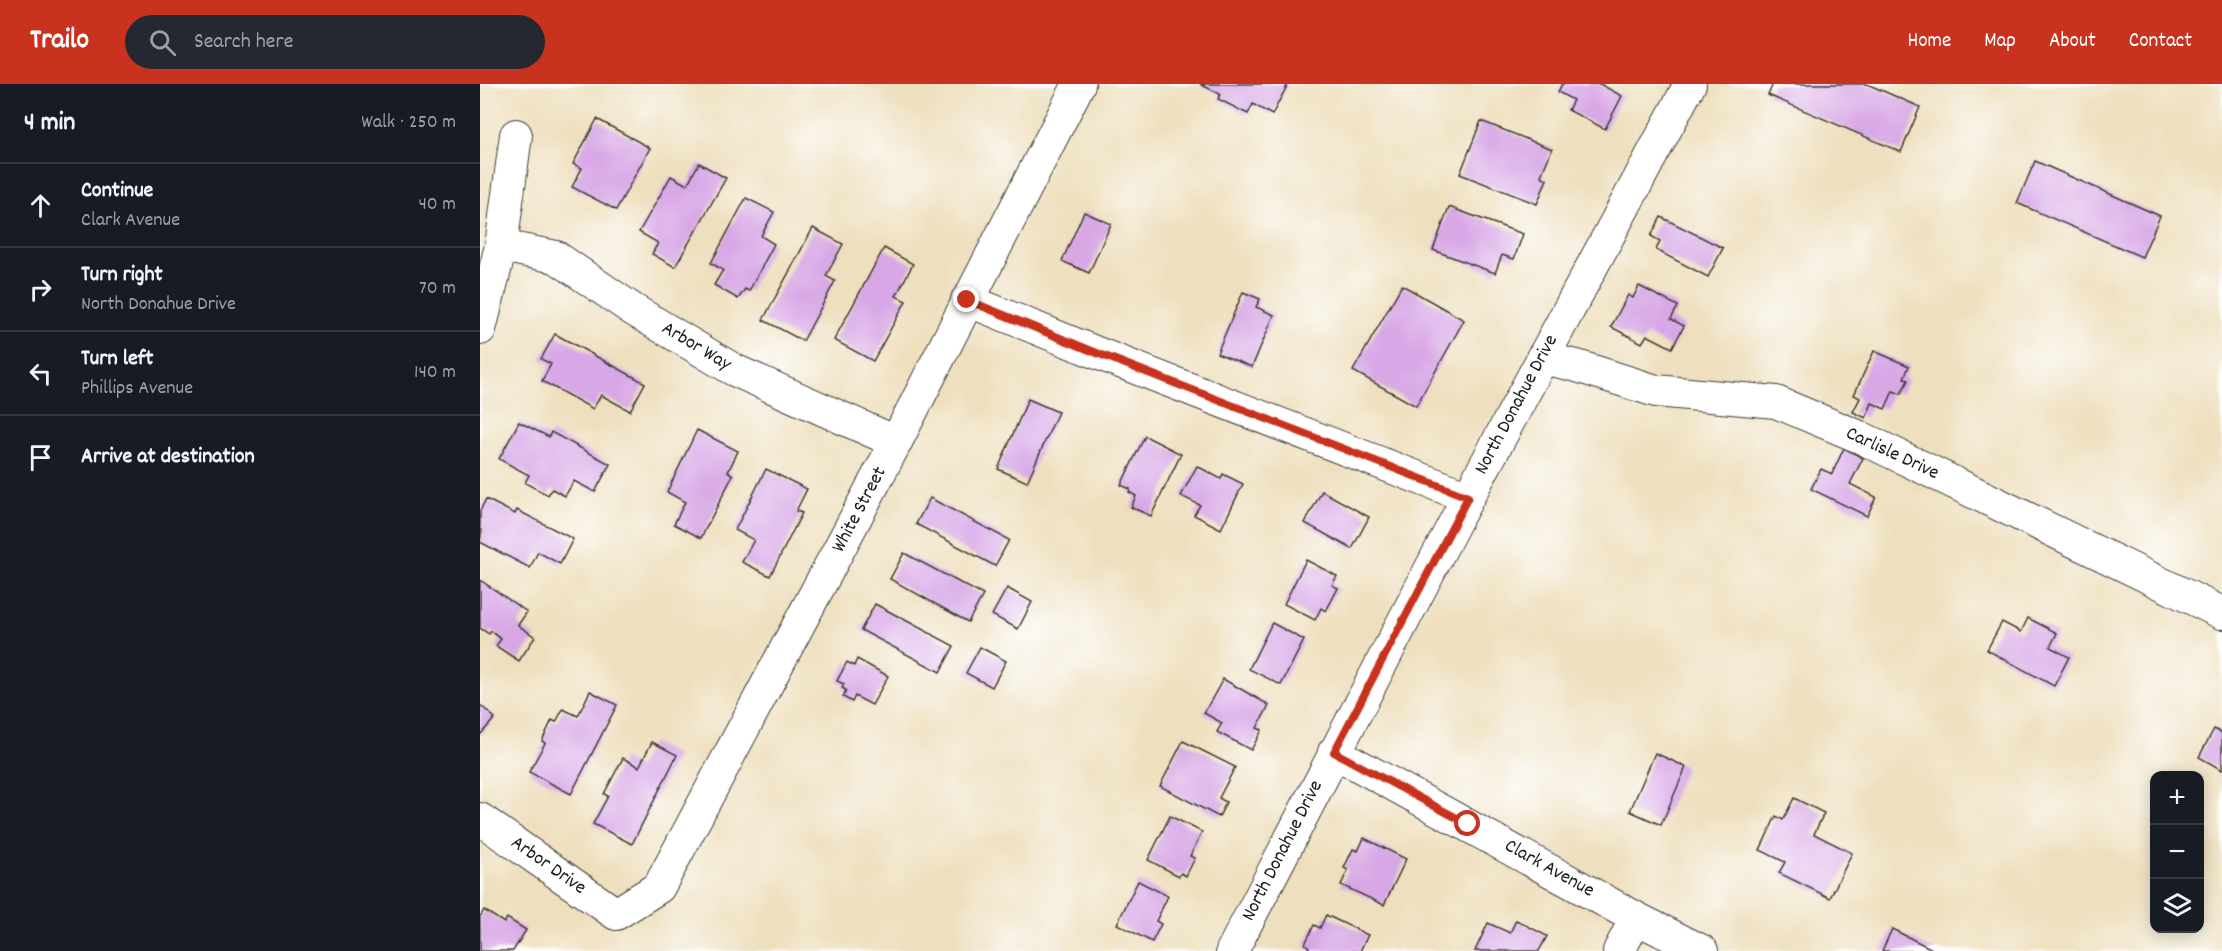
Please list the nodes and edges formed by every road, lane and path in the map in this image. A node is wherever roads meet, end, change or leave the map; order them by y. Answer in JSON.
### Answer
{"nodes":[{"id":1,"x":1079,"y":84,"type":"edge"},
{"id":2,"x":1690,"y":84,"type":"edge"},
{"id":3,"x":516,"y":135,"type":"dead end"},
{"id":4,"x":501,"y":246,"type":"junction"},
{"id":5,"x":967,"y":300,"type":"junction"},
{"id":6,"x":480,"y":329,"type":"edge"},
{"id":7,"x":1542,"y":358,"type":"junction"},
{"id":8,"x":896,"y":442,"type":"junction"},
{"id":9,"x":1468,"y":497,"type":"junction"},
{"id":10,"x":2222,"y":613,"type":"edge"},
{"id":11,"x":1334,"y":752,"type":"junction"},
{"id":12,"x":480,"y":819,"type":"edge"},
{"id":13,"x":616,"y":914,"type":"joint"},
{"id":14,"x":1636,"y":918,"type":"junction"},
{"id":15,"x":1232,"y":951,"type":"edge"},
{"id":16,"x":1619,"y":951,"type":"edge"},
{"id":17,"x":1702,"y":951,"type":"edge"}],
"edges":[{"from":1,"to":5,"type":"street","name":"White Street"},
{"from":2,"to":7,"type":"street","name":"North Donahue Drive"},
{"from":3,"to":4,"type":"street"},
{"from":4,"to":6,"type":"street"},
{"from":4,"to":8,"type":"street","name":"Arbor Way"},
{"from":5,"to":8,"type":"street","name":"White Street"},
{"from":5,"to":9,"type":"street"},
{"from":7,"to":9,"type":"street","name":"North Donahue Drive"},
{"from":7,"to":10,"type":"street","name":"Carlisle Drive"},
{"from":8,"to":13,"type":"street","name":"White Street"},
{"from":9,"to":11,"type":"street","name":"North Donahue Drive"},
{"from":11,"to":14,"type":"street","name":"Clark Avenue"},
{"from":11,"to":15,"type":"street","name":"North Donahue Drive"},
{"from":12,"to":13,"type":"street","name":"Arbor Drive"},
{"from":14,"to":16,"type":"street"},
{"from":14,"to":17,"type":"street","name":"Clark Avenue"}]}
